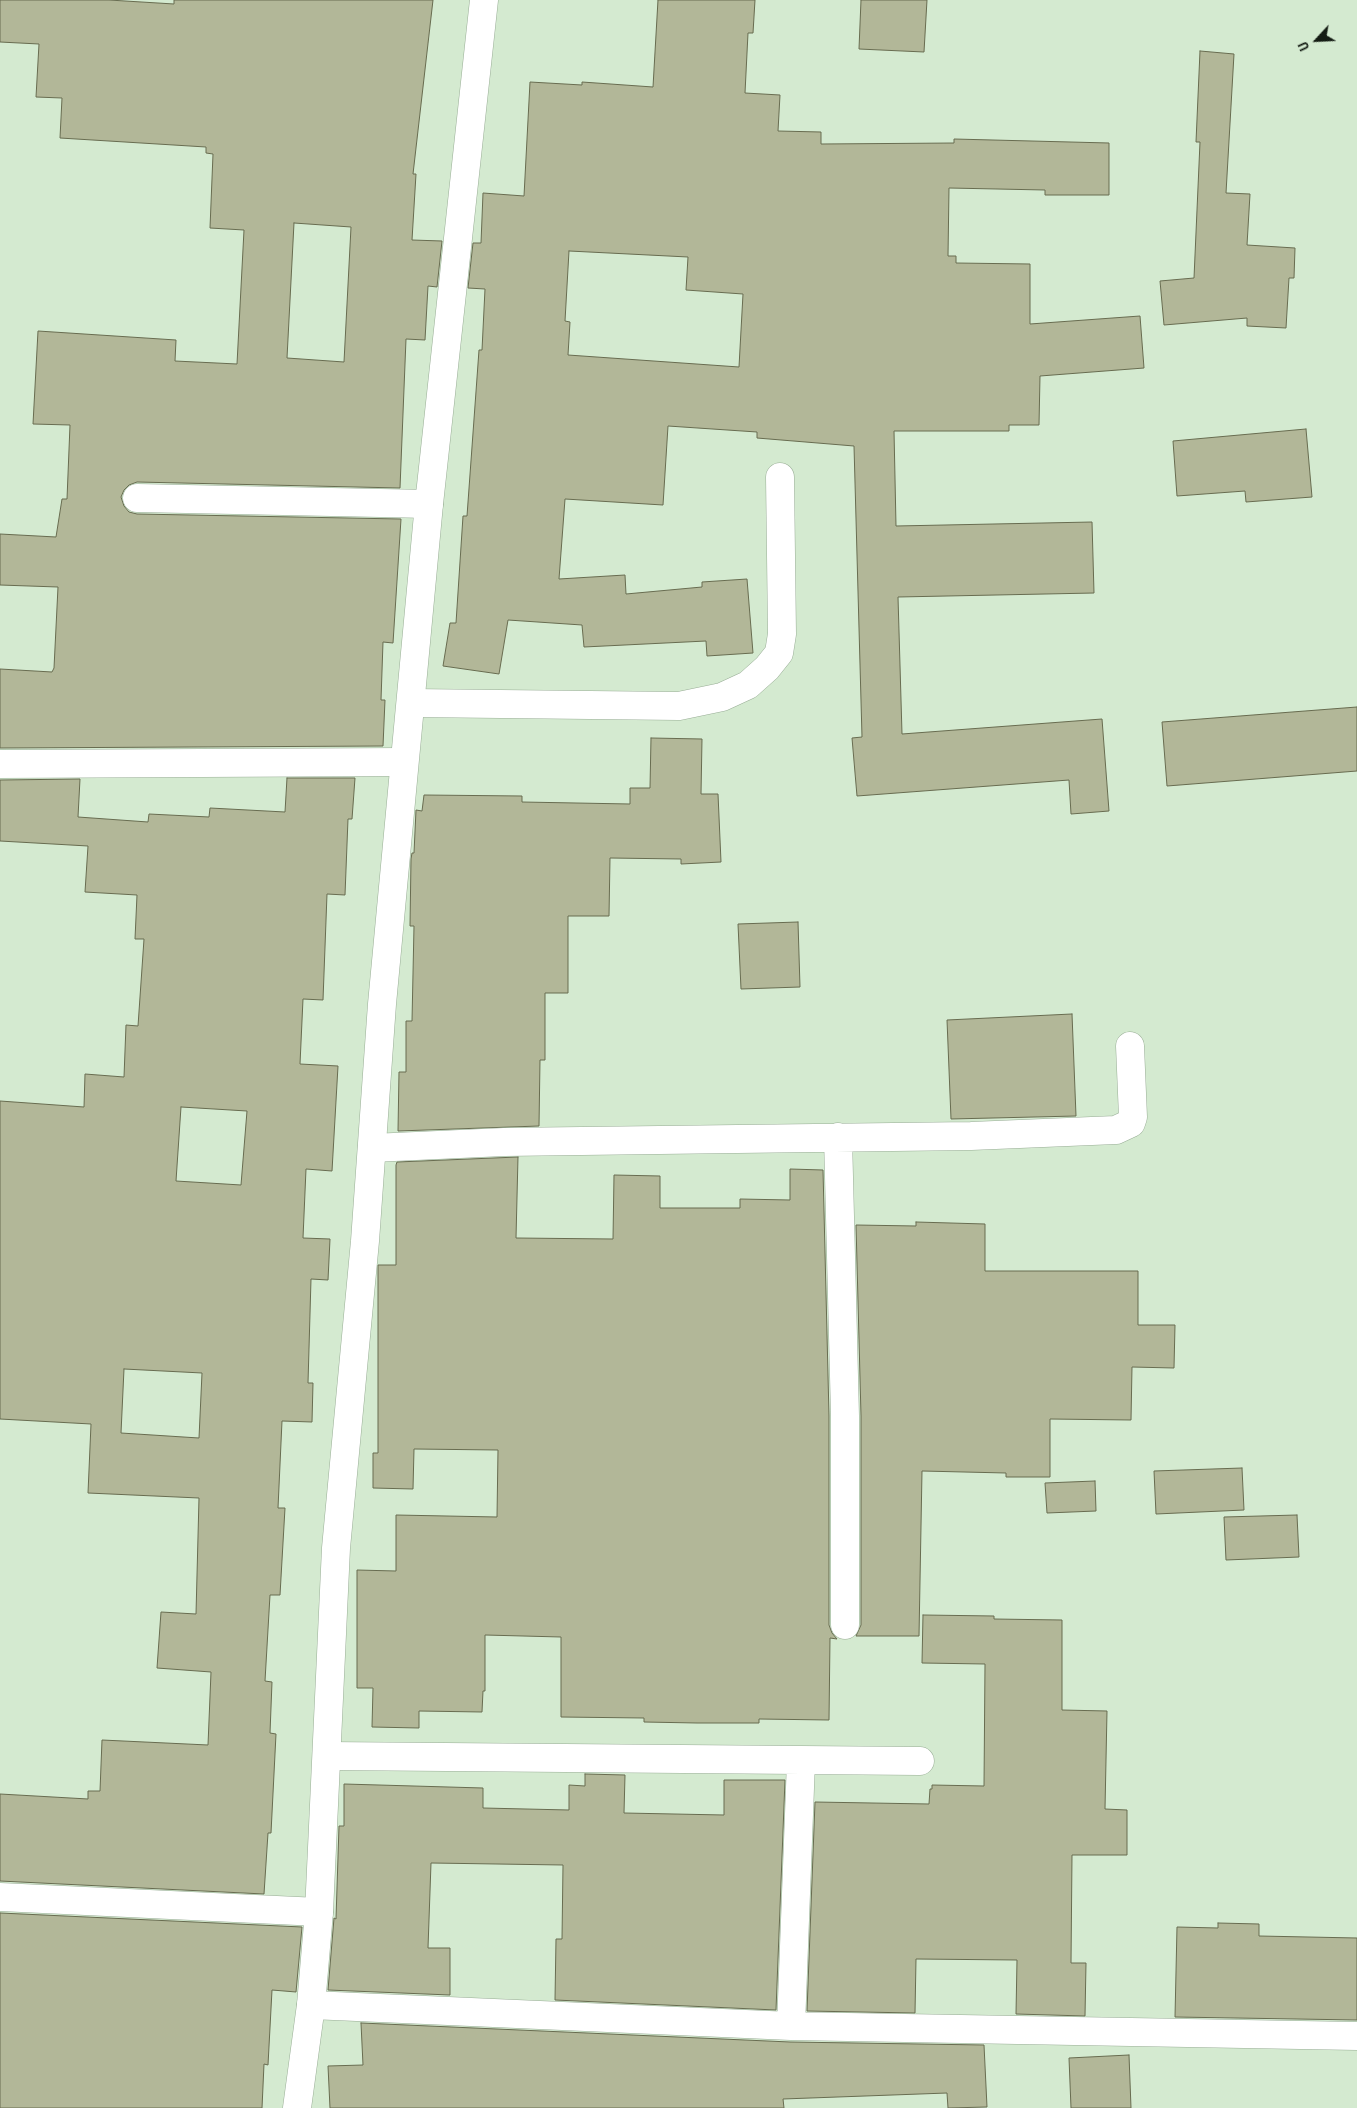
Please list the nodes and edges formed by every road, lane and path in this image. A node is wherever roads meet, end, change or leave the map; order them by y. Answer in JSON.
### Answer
{"nodes":[{"id":1,"x":484,"y":0,"type":"edge"},
{"id":2,"x":780,"y":477,"type":"dead end"},
{"id":3,"x":137,"y":498,"type":"dead end"},
{"id":4,"x":429,"y":504,"type":"junction"},
{"id":5,"x":411,"y":703,"type":"junction"},
{"id":6,"x":404,"y":762,"type":"junction"},
{"id":7,"x":0,"y":764,"type":"edge"},
{"id":8,"x":1130,"y":1046,"type":"dead end"},
{"id":9,"x":838,"y":1137,"type":"junction"},
{"id":10,"x":372,"y":1148,"type":"junction"},
{"id":11,"x":845,"y":1625,"type":"dead end"},
{"id":12,"x":327,"y":1756,"type":"junction"},
{"id":13,"x":801,"y":1761,"type":"junction"},
{"id":14,"x":920,"y":1761,"type":"dead end"},
{"id":15,"x":0,"y":1897,"type":"edge"},
{"id":16,"x":319,"y":1912,"type":"junction"},
{"id":17,"x":311,"y":2005,"type":"junction"},
{"id":18,"x":791,"y":2026,"type":"junction"},
{"id":19,"x":1357,"y":2036,"type":"edge"},
{"id":20,"x":297,"y":2108,"type":"edge"}],
"edges":[{"from":1,"to":4,"type":"street"},
{"from":2,"to":5,"type":"street"},
{"from":3,"to":4,"type":"street"},
{"from":4,"to":5,"type":"street"},
{"from":5,"to":6,"type":"street"},
{"from":6,"to":7,"type":"street"},
{"from":6,"to":10,"type":"street"},
{"from":8,"to":9,"type":"street"},
{"from":9,"to":10,"type":"street"},
{"from":9,"to":11,"type":"street"},
{"from":10,"to":12,"type":"street"},
{"from":12,"to":13,"type":"street"},
{"from":12,"to":16,"type":"street"},
{"from":13,"to":14,"type":"street"},
{"from":13,"to":18,"type":"street"},
{"from":15,"to":16,"type":"street"},
{"from":16,"to":17,"type":"street"},
{"from":17,"to":18,"type":"street"},
{"from":17,"to":20,"type":"street"},
{"from":18,"to":19,"type":"street"}]}
